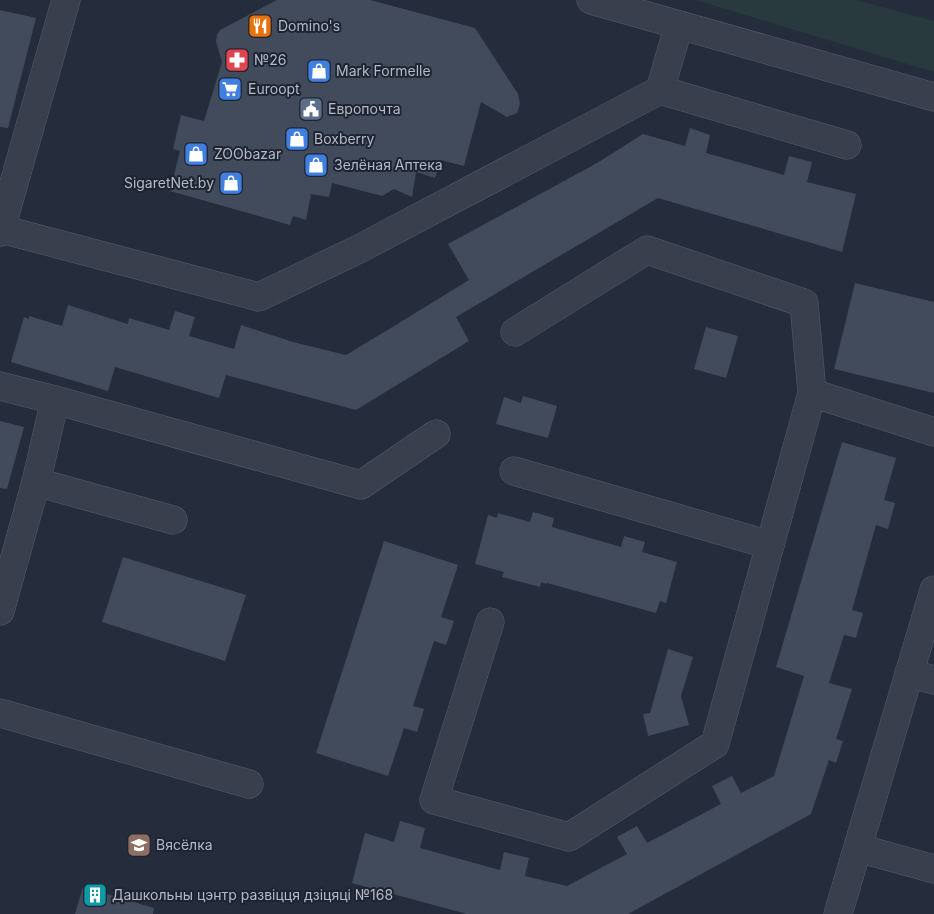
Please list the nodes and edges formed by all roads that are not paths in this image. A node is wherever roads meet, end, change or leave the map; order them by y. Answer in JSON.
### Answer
{"nodes":[{"id":1,"x":66,"y":0,"type":"edge"},
{"id":2,"x":591,"y":0,"type":"edge"},
{"id":3,"x":679,"y":25,"type":"junction"},
{"id":4,"x":660,"y":90,"type":"junction"},
{"id":5,"x":934,"y":97,"type":"edge"},
{"id":6,"x":847,"y":145,"type":"dead end"},
{"id":7,"x":0,"y":230,"type":"edge"},
{"id":8,"x":516,"y":332,"type":"dead end"},
{"id":9,"x":0,"y":386,"type":"edge"},
{"id":10,"x":812,"y":393,"type":"junction"},
{"id":11,"x":55,"y":400,"type":"junction"},
{"id":12,"x":934,"y":432,"type":"edge"},
{"id":13,"x":436,"y":434,"type":"dead end"},
{"id":14,"x":514,"y":471,"type":"dead end"},
{"id":15,"x":36,"y":482,"type":"junction"},
{"id":16,"x":173,"y":520,"type":"dead end"},
{"id":17,"x":770,"y":545,"type":"junction"},
{"id":18,"x":934,"y":590,"type":"edge"},
{"id":19,"x":0,"y":611,"type":"edge"},
{"id":20,"x":490,"y":622,"type":"dead end"},
{"id":21,"x":922,"y":676,"type":"edge"},
{"id":22,"x":0,"y":713,"type":"edge"},
{"id":23,"x":249,"y":784,"type":"dead end"},
{"id":24,"x":858,"y":848,"type":"junction"},
{"id":25,"x":934,"y":869,"type":"edge"},
{"id":26,"x":838,"y":914,"type":"edge"}],
"edges":[{"from":1,"to":7,"type":"lane"},
{"from":2,"to":3,"type":"lane"},
{"from":3,"to":4,"type":"lane"},
{"from":3,"to":5,"type":"lane"},
{"from":4,"to":6,"type":"lane"},
{"from":4,"to":7,"type":"lane"},
{"from":8,"to":10,"type":"lane"},
{"from":9,"to":11,"type":"lane"},
{"from":10,"to":12,"type":"lane"},
{"from":10,"to":17,"type":"lane"},
{"from":11,"to":13,"type":"lane"},
{"from":11,"to":15,"type":"lane"},
{"from":14,"to":17,"type":"lane"},
{"from":15,"to":16,"type":"lane"},
{"from":15,"to":19,"type":"lane"},
{"from":17,"to":20,"type":"lane"},
{"from":18,"to":21,"type":"lane"},
{"from":21,"to":24,"type":"lane"},
{"from":22,"to":23,"type":"lane"},
{"from":24,"to":25,"type":"lane"},
{"from":24,"to":26,"type":"lane"}]}
